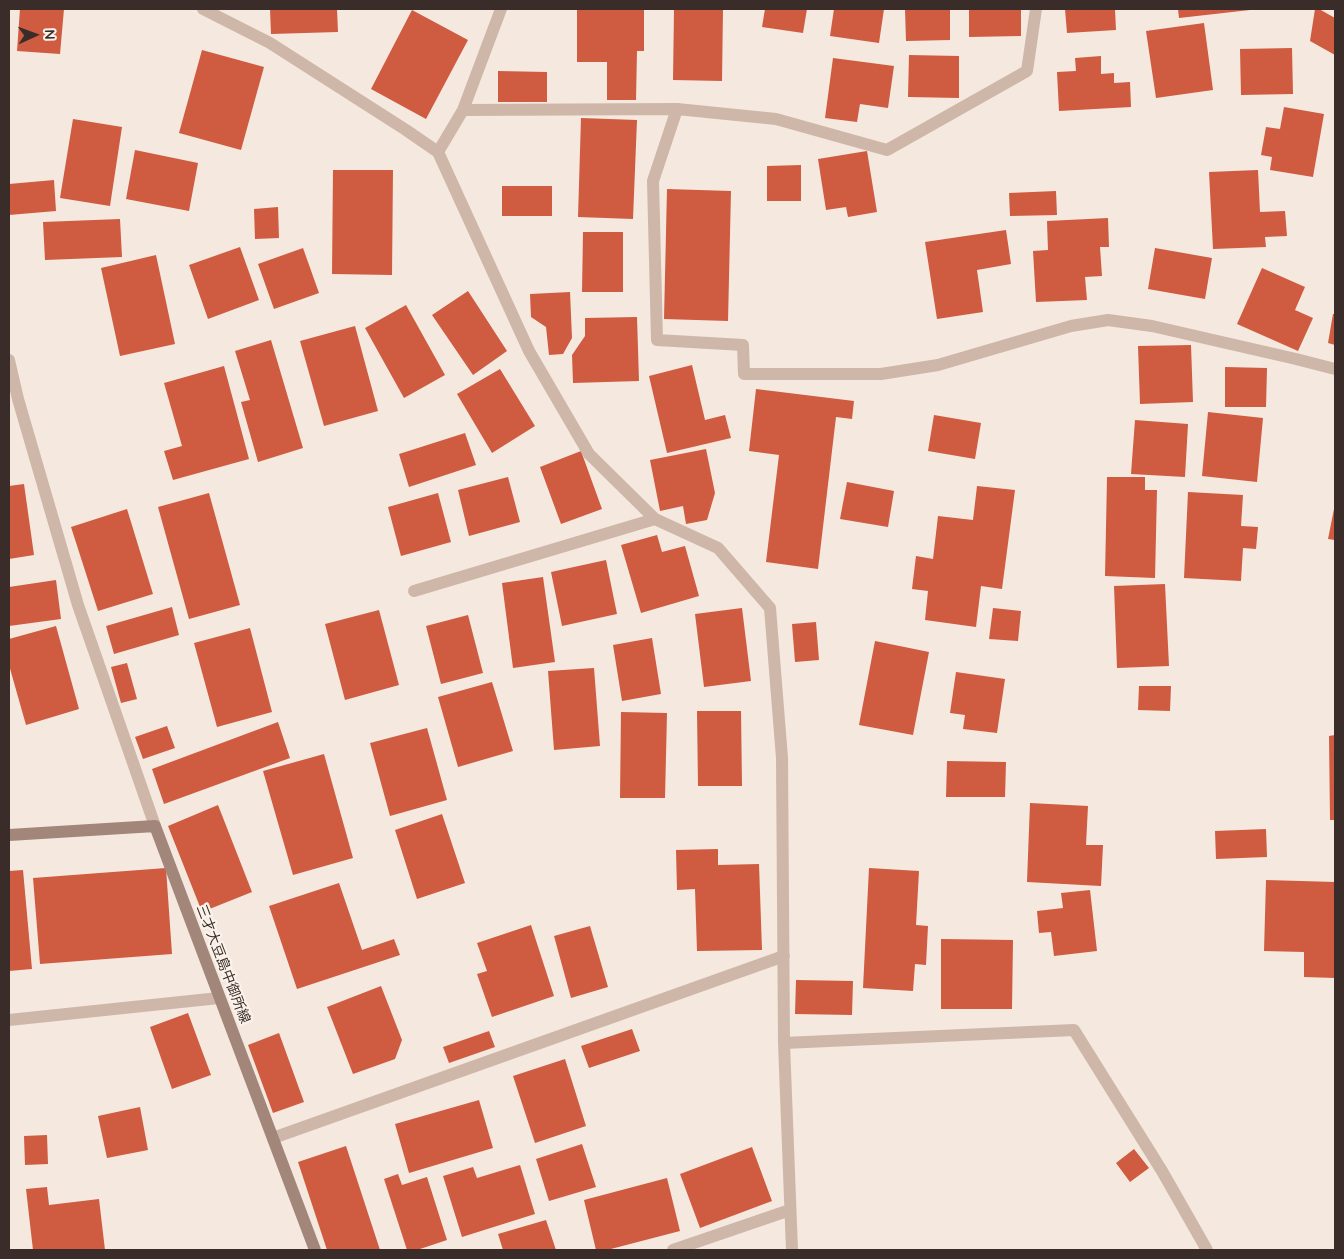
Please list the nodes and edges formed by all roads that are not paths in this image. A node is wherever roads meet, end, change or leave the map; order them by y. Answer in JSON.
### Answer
{"nodes":[{"id":1,"x":203,"y":9,"type":"edge"},
{"id":2,"x":501,"y":9,"type":"edge"},
{"id":3,"x":1036,"y":9,"type":"edge"},
{"id":4,"x":677,"y":109,"type":"junction"},
{"id":5,"x":463,"y":110,"type":"junction"},
{"id":6,"x":438,"y":152,"type":"junction"},
{"id":7,"x":9,"y":360,"type":"edge"},
{"id":8,"x":1335,"y":370,"type":"edge"},
{"id":9,"x":655,"y":519,"type":"junction"},
{"id":10,"x":414,"y":592,"type":"dead end"},
{"id":11,"x":155,"y":826,"type":"junction"},
{"id":12,"x":9,"y":835,"type":"edge"},
{"id":13,"x":784,"y":956,"type":"junction"},
{"id":14,"x":219,"y":998,"type":"junction"},
{"id":15,"x":9,"y":1020,"type":"edge"},
{"id":16,"x":784,"y":1043,"type":"junction"},
{"id":17,"x":272,"y":1138,"type":"junction"},
{"id":18,"x":790,"y":1210,"type":"junction"},
{"id":19,"x":315,"y":1250,"type":"edge"},
{"id":20,"x":672,"y":1250,"type":"edge"},
{"id":21,"x":792,"y":1250,"type":"edge"},
{"id":22,"x":1207,"y":1250,"type":"edge"}],
"edges":[{"from":1,"to":6,"type":"street"},
{"from":2,"to":5,"type":"street"},
{"from":3,"to":4,"type":"street"},
{"from":4,"to":5,"type":"street"},
{"from":4,"to":8,"type":"street"},
{"from":5,"to":6,"type":"street"},
{"from":6,"to":9,"type":"street"},
{"from":7,"to":11,"type":"street"},
{"from":9,"to":10,"type":"street"},
{"from":9,"to":13,"type":"street"},
{"from":11,"to":12,"type":"main road"},
{"from":11,"to":14,"type":"main road","name":"三才大豆島中御所線"},
{"from":13,"to":16,"type":"street"},
{"from":13,"to":17,"type":"street"},
{"from":14,"to":15,"type":"street"},
{"from":14,"to":17,"type":"main road","name":"三才大豆島中御所線"},
{"from":16,"to":18,"type":"street"},
{"from":16,"to":22,"type":"street"},
{"from":17,"to":19,"type":"main road","name":"三才大豆島中御所線"},
{"from":18,"to":20,"type":"street"},
{"from":18,"to":21,"type":"street"}]}
